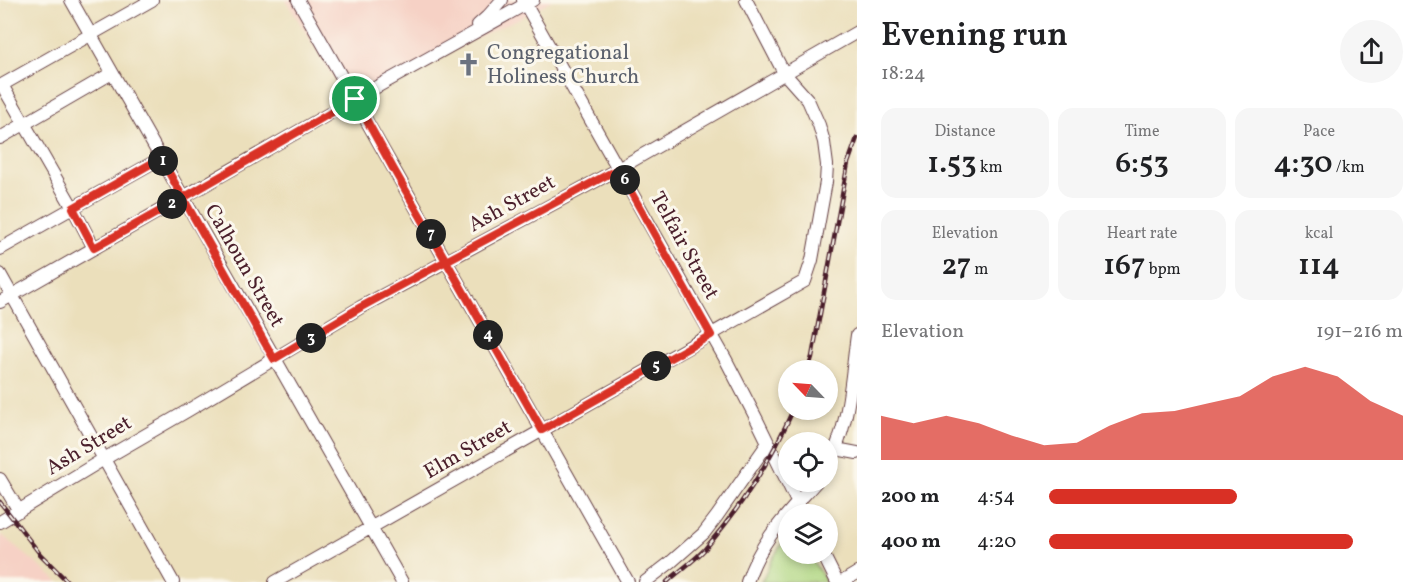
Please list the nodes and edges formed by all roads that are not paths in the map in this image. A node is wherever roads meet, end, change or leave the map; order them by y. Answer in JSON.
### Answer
{"nodes":[{"id":1,"x":71,"y":0,"type":"edge"},
{"id":2,"x":152,"y":0,"type":"edge"},
{"id":3,"x":298,"y":0,"type":"edge"},
{"id":4,"x":502,"y":0,"type":"edge"},
{"id":5,"x":746,"y":0,"type":"edge"},
{"id":6,"x":528,"y":1,"type":"edge"},
{"id":7,"x":857,"y":32,"type":"edge"},
{"id":8,"x":91,"y":34,"type":"junction"},
{"id":9,"x":461,"y":39,"type":"junction"},
{"id":10,"x":112,"y":73,"type":"junction"},
{"id":11,"x":784,"y":73,"type":"junction"},
{"id":12,"x":1,"y":86,"type":"edge"},
{"id":13,"x":355,"y":99,"type":"junction"},
{"id":14,"x":24,"y":124,"type":"junction"},
{"id":15,"x":0,"y":138,"type":"edge"},
{"id":16,"x":161,"y":158,"type":"junction"},
{"id":17,"x":618,"y":169,"type":"junction"},
{"id":18,"x":183,"y":198,"type":"junction"},
{"id":19,"x":73,"y":208,"type":"junction"},
{"id":20,"x":94,"y":248,"type":"junction"},
{"id":21,"x":0,"y":249,"type":"edge"},
{"id":22,"x":446,"y":261,"type":"junction"},
{"id":23,"x":0,"y":274,"type":"edge"},
{"id":24,"x":12,"y":296,"type":"junction"},
{"id":25,"x":0,"y":302,"type":"edge"},
{"id":26,"x":711,"y":335,"type":"junction"},
{"id":27,"x":857,"y":335,"type":"edge"},
{"id":28,"x":274,"y":359,"type":"junction"},
{"id":29,"x":542,"y":430,"type":"junction"},
{"id":30,"x":838,"y":441,"type":"edge"},
{"id":31,"x":768,"y":443,"type":"junction"},
{"id":32,"x":838,"y":449,"type":"edge"},
{"id":33,"x":857,"y":453,"type":"edge"},
{"id":34,"x":105,"y":459,"type":"junction"},
{"id":35,"x":0,"y":479,"type":"edge"},
{"id":36,"x":807,"y":492,"type":"edge"},
{"id":37,"x":797,"y":503,"type":"junction"},
{"id":38,"x":19,"y":511,"type":"junction"},
{"id":39,"x":0,"y":522,"type":"edge"},
{"id":40,"x":370,"y":527,"type":"junction"},
{"id":41,"x":829,"y":564,"type":"edge"},
{"id":42,"x":857,"y":573,"type":"edge"},
{"id":43,"x":173,"y":582,"type":"edge"},
{"id":44,"x":275,"y":582,"type":"edge"},
{"id":45,"x":402,"y":582,"type":"edge"},
{"id":46,"x":628,"y":582,"type":"edge"},
{"id":47,"x":645,"y":582,"type":"edge"},
{"id":48,"x":747,"y":582,"type":"edge"},
{"id":49,"x":839,"y":582,"type":"edge"}],
"edges":[{"from":1,"to":8,"type":"street","name":"Calhoun Street"},
{"from":2,"to":8,"type":"street"},
{"from":3,"to":13,"type":"street"},
{"from":4,"to":9,"type":"street"},
{"from":5,"to":11,"type":"street"},
{"from":6,"to":9,"type":"street"},
{"from":6,"to":17,"type":"street","name":"Telfair Street"},
{"from":7,"to":11,"type":"street","name":"Ash Street"},
{"from":8,"to":10,"type":"street","name":"Calhoun Street"},
{"from":8,"to":12,"type":"street"},
{"from":9,"to":13,"type":"street"},
{"from":10,"to":14,"type":"street"},
{"from":10,"to":16,"type":"street","name":"Calhoun Street"},
{"from":11,"to":17,"type":"street","name":"Ash Street"},
{"from":11,"to":26,"type":"street","name":"Elm Street"},
{"from":12,"to":14,"type":"street"},
{"from":13,"to":18,"type":"street"},
{"from":13,"to":22,"type":"street"},
{"from":14,"to":15,"type":"street"},
{"from":14,"to":19,"type":"street"},
{"from":16,"to":18,"type":"street","name":"Calhoun Street"},
{"from":16,"to":19,"type":"street"},
{"from":17,"to":22,"type":"street","name":"Ash Street"},
{"from":17,"to":26,"type":"street","name":"Telfair Street"},
{"from":18,"to":20,"type":"street"},
{"from":18,"to":28,"type":"street","name":"Calhoun Street"},
{"from":19,"to":20,"type":"street"},
{"from":19,"to":21,"type":"street"},
{"from":20,"to":24,"type":"street"},
{"from":22,"to":28,"type":"street","name":"Ash Street"},
{"from":22,"to":29,"type":"street"},
{"from":23,"to":24,"type":"street"},
{"from":24,"to":25,"type":"street"},
{"from":24,"to":34,"type":"street"},
{"from":26,"to":29,"type":"street","name":"Elm Street"},
{"from":26,"to":31,"type":"street","name":"Telfair Street"},
{"from":27,"to":30,"type":"street"},
{"from":28,"to":34,"type":"street","name":"Ash Street"},
{"from":28,"to":40,"type":"street","name":"Calhoun Street"},
{"from":29,"to":40,"type":"street","name":"Elm Street"},
{"from":29,"to":46,"type":"street"},
{"from":31,"to":37,"type":"street","name":"Telfair Street"},
{"from":31,"to":47,"type":"street"},
{"from":32,"to":33,"type":"street"},
{"from":34,"to":38,"type":"street","name":"Ash Street"},
{"from":34,"to":43,"type":"street"},
{"from":35,"to":38,"type":"street"},
{"from":36,"to":37,"type":"street"},
{"from":37,"to":48,"type":"street"},
{"from":38,"to":39,"type":"street","name":"Ash Street"},
{"from":40,"to":44,"type":"street","name":"Elm Street"},
{"from":40,"to":45,"type":"street","name":"Calhoun Street"},
{"from":41,"to":49,"type":"street"},
{"from":42,"to":49,"type":"street"}]}
